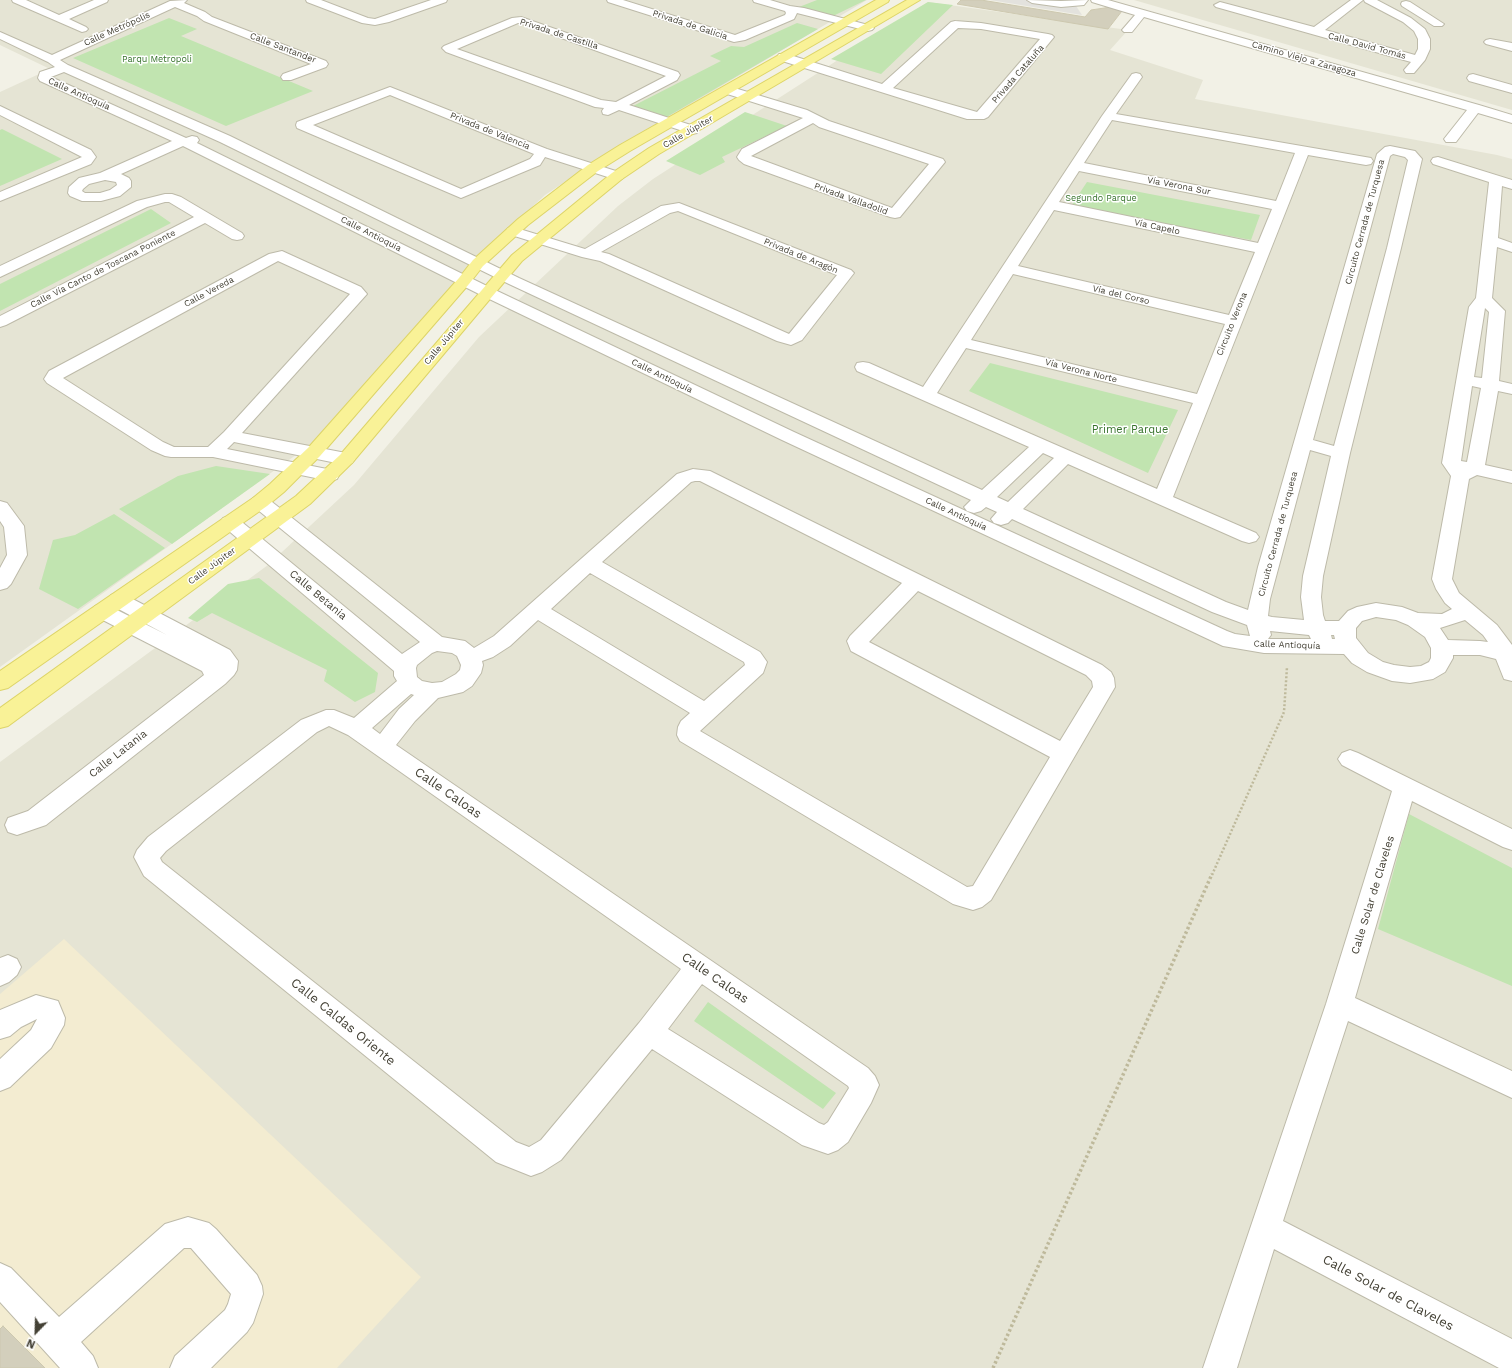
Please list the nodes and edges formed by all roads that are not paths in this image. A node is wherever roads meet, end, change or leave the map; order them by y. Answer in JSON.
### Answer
{"nodes":[{"id":1,"x":17,"y":0,"type":"edge"},
{"id":2,"x":103,"y":0,"type":"edge"},
{"id":3,"x":311,"y":0,"type":"edge"},
{"id":4,"x":442,"y":0,"type":"edge"},
{"id":5,"x":612,"y":0,"type":"edge"},
{"id":6,"x":758,"y":0,"type":"edge"},
{"id":7,"x":884,"y":0,"type":"edge"},
{"id":8,"x":912,"y":0,"type":"edge"},
{"id":9,"x":1032,"y":0,"type":"edge"},
{"id":10,"x":1083,"y":0,"type":"edge"},
{"id":11,"x":1096,"y":0,"type":"edge"},
{"id":12,"x":1358,"y":0,"type":"edge"},
{"id":13,"x":1369,"y":0,"type":"edge"},
{"id":14,"x":1398,"y":0,"type":"edge"},
{"id":15,"x":1424,"y":0,"type":"edge"},
{"id":16,"x":178,"y":2,"type":"edge"},
{"id":17,"x":1220,"y":5,"type":"edge"},
{"id":18,"x":1413,"y":8,"type":"junction"},
{"id":19,"x":161,"y":9,"type":"junction"},
{"id":20,"x":789,"y":13,"type":"junction"},
{"id":21,"x":1142,"y":13,"type":"junction"},
{"id":22,"x":59,"y":19,"type":"junction"},
{"id":23,"x":208,"y":19,"type":"junction"},
{"id":24,"x":1438,"y":24,"type":"dead end"},
{"id":25,"x":840,"y":25,"type":"junction"},
{"id":26,"x":82,"y":29,"type":"dead end"},
{"id":27,"x":1128,"y":30,"type":"dead end"},
{"id":28,"x":864,"y":31,"type":"junction"},
{"id":29,"x":1315,"y":32,"type":"junction"},
{"id":30,"x":0,"y":35,"type":"edge"},
{"id":31,"x":1490,"y":42,"type":"dead end"},
{"id":32,"x":1512,"y":48,"type":"edge"},
{"id":33,"x":788,"y":55,"type":"junction"},
{"id":34,"x":52,"y":59,"type":"junction"},
{"id":35,"x":1419,"y":60,"type":"junction"},
{"id":36,"x":810,"y":62,"type":"junction"},
{"id":37,"x":64,"y":68,"type":"junction"},
{"id":38,"x":1404,"y":75,"type":"dead end"},
{"id":39,"x":1136,"y":76,"type":"dead end"},
{"id":40,"x":287,"y":77,"type":"dead end"},
{"id":41,"x":1512,"y":77,"type":"edge"},
{"id":42,"x":1473,"y":78,"type":"dead end"},
{"id":43,"x":888,"y":85,"type":"junction"},
{"id":44,"x":1507,"y":87,"type":"edge"},
{"id":45,"x":722,"y":93,"type":"junction"},
{"id":46,"x":744,"y":100,"type":"junction"},
{"id":47,"x":609,"y":107,"type":"junction"},
{"id":48,"x":1475,"y":108,"type":"junction"},
{"id":49,"x":0,"y":110,"type":"edge"},
{"id":50,"x":1108,"y":116,"type":"junction"},
{"id":51,"x":16,"y":119,"type":"junction"},
{"id":52,"x":1512,"y":119,"type":"edge"},
{"id":53,"x":813,"y":121,"type":"junction"},
{"id":54,"x":664,"y":125,"type":"junction"},
{"id":55,"x":0,"y":126,"type":"edge"},
{"id":56,"x":687,"y":132,"type":"junction"},
{"id":57,"x":218,"y":136,"type":"junction"},
{"id":58,"x":1451,"y":139,"type":"dead end"},
{"id":59,"x":184,"y":142,"type":"junction"},
{"id":60,"x":198,"y":148,"type":"junction"},
{"id":61,"x":1303,"y":150,"type":"junction"},
{"id":62,"x":539,"y":157,"type":"junction"},
{"id":63,"x":1366,"y":161,"type":"dead end"},
{"id":64,"x":1438,"y":161,"type":"dead end"},
{"id":65,"x":1077,"y":166,"type":"junction"},
{"id":66,"x":62,"y":171,"type":"junction"},
{"id":67,"x":588,"y":172,"type":"junction"},
{"id":68,"x":105,"y":176,"type":"junction"},
{"id":69,"x":614,"y":179,"type":"junction"},
{"id":70,"x":1496,"y":180,"type":"junction"},
{"id":71,"x":84,"y":181,"type":"junction"},
{"id":72,"x":124,"y":181,"type":"junction"},
{"id":73,"x":1512,"y":185,"type":"edge"},
{"id":74,"x":115,"y":193,"type":"junction"},
{"id":75,"x":0,"y":197,"type":"edge"},
{"id":76,"x":142,"y":204,"type":"junction"},
{"id":77,"x":1051,"y":205,"type":"junction"},
{"id":78,"x":1280,"y":206,"type":"junction"},
{"id":79,"x":205,"y":217,"type":"junction"},
{"id":80,"x":518,"y":226,"type":"junction"},
{"id":81,"x":551,"y":229,"type":"junction"},
{"id":82,"x":237,"y":236,"type":"dead end"},
{"id":83,"x":540,"y":239,"type":"junction"},
{"id":84,"x":1490,"y":240,"type":"junction"},
{"id":85,"x":1512,"y":248,"type":"edge"},
{"id":86,"x":1263,"y":250,"type":"junction"},
{"id":87,"x":603,"y":251,"type":"junction"},
{"id":88,"x":478,"y":262,"type":"junction"},
{"id":89,"x":1009,"y":269,"type":"junction"},
{"id":90,"x":0,"y":272,"type":"edge"},
{"id":91,"x":501,"y":274,"type":"junction"},
{"id":92,"x":464,"y":281,"type":"junction"},
{"id":93,"x":487,"y":292,"type":"junction"},
{"id":94,"x":1480,"y":303,"type":"junction"},
{"id":95,"x":1505,"y":312,"type":"edge"},
{"id":96,"x":1234,"y":321,"type":"junction"},
{"id":97,"x":0,"y":322,"type":"edge"},
{"id":98,"x":961,"y":342,"type":"junction"},
{"id":99,"x":863,"y":367,"type":"dead end"},
{"id":100,"x":1465,"y":379,"type":"junction"},
{"id":101,"x":1490,"y":385,"type":"junction"},
{"id":102,"x":1512,"y":389,"type":"edge"},
{"id":103,"x":926,"y":395,"type":"junction"},
{"id":104,"x":1202,"y":400,"type":"junction"},
{"id":105,"x":811,"y":419,"type":"junction"},
{"id":106,"x":230,"y":436,"type":"junction"},
{"id":107,"x":788,"y":436,"type":"junction"},
{"id":108,"x":1303,"y":443,"type":"junction"},
{"id":109,"x":1041,"y":445,"type":"junction"},
{"id":110,"x":213,"y":452,"type":"junction"},
{"id":111,"x":314,"y":452,"type":"junction"},
{"id":112,"x":1341,"y":453,"type":"junction"},
{"id":113,"x":1066,"y":456,"type":"junction"},
{"id":114,"x":346,"y":458,"type":"junction"},
{"id":115,"x":297,"y":469,"type":"junction"},
{"id":116,"x":1462,"y":469,"type":"junction"},
{"id":117,"x":330,"y":475,"type":"junction"},
{"id":118,"x":1512,"y":477,"type":"edge"},
{"id":119,"x":984,"y":498,"type":"junction"},
{"id":120,"x":1163,"y":499,"type":"junction"},
{"id":121,"x":260,"y":502,"type":"junction"},
{"id":122,"x":0,"y":507,"type":"edge"},
{"id":123,"x":1010,"y":510,"type":"junction"},
{"id":124,"x":963,"y":517,"type":"junction"},
{"id":125,"x":280,"y":518,"type":"junction"},
{"id":126,"x":230,"y":522,"type":"junction"},
{"id":127,"x":990,"y":530,"type":"junction"},
{"id":128,"x":1249,"y":537,"type":"dead end"},
{"id":129,"x":250,"y":539,"type":"junction"},
{"id":130,"x":590,"y":564,"type":"junction"},
{"id":131,"x":915,"y":582,"type":"junction"},
{"id":132,"x":0,"y":583,"type":"edge"},
{"id":133,"x":110,"y":606,"type":"junction"},
{"id":134,"x":537,"y":610,"type":"junction"},
{"id":135,"x":1468,"y":610,"type":"junction"},
{"id":136,"x":138,"y":620,"type":"junction"},
{"id":137,"x":1415,"y":620,"type":"junction"},
{"id":138,"x":1257,"y":621,"type":"junction"},
{"id":139,"x":1316,"y":628,"type":"junction"},
{"id":140,"x":1348,"y":638,"type":"junction"},
{"id":141,"x":437,"y":644,"type":"junction"},
{"id":142,"x":1264,"y":646,"type":"junction"},
{"id":143,"x":1325,"y":646,"type":"junction"},
{"id":144,"x":1442,"y":647,"type":"junction"},
{"id":145,"x":470,"y":657,"type":"junction"},
{"id":146,"x":1508,"y":663,"type":"edge"},
{"id":147,"x":407,"y":675,"type":"junction"},
{"id":148,"x":0,"y":682,"type":"edge"},
{"id":149,"x":432,"y":691,"type":"junction"},
{"id":150,"x":705,"y":712,"type":"junction"},
{"id":151,"x":334,"y":718,"type":"joint"},
{"id":152,"x":0,"y":720,"type":"edge"},
{"id":153,"x":356,"y":729,"type":"junction"},
{"id":154,"x":382,"y":747,"type":"junction"},
{"id":155,"x":1064,"y":754,"type":"junction"},
{"id":156,"x":1350,"y":759,"type":"dead end"},
{"id":157,"x":1406,"y":786,"type":"junction"},
{"id":158,"x":16,"y":825,"type":"dead end"},
{"id":159,"x":1512,"y":840,"type":"edge"},
{"id":160,"x":699,"y":967,"type":"junction"},
{"id":161,"x":1340,"y":1004,"type":"junction"},
{"id":162,"x":0,"y":1027,"type":"edge"},
{"id":163,"x":649,"y":1032,"type":"junction"},
{"id":164,"x":0,"y":1078,"type":"edge"},
{"id":165,"x":1512,"y":1085,"type":"edge"},
{"id":166,"x":1265,"y":1228,"type":"junction"},
{"id":167,"x":0,"y":1279,"type":"edge"},
{"id":168,"x":58,"y":1340,"type":"junction"},
{"id":169,"x":1512,"y":1357,"type":"edge"},
{"id":170,"x":82,"y":1368,"type":"edge"},
{"id":171,"x":188,"y":1368,"type":"edge"},
{"id":172,"x":1220,"y":1368,"type":"edge"}],
"edges":[{"from":1,"to":22,"type":"street"},
{"from":2,"to":22,"type":"street"},
{"from":3,"to":4,"type":"street"},
{"from":5,"to":20,"type":"street","name":"Privada de Galicia"},
{"from":6,"to":20,"type":"street"},
{"from":7,"to":25,"type":"main road","name":"Calle Júpiter"},
{"from":8,"to":28,"type":"main road","name":"Calle Júpiter"},
{"from":9,"to":10,"type":"street"},
{"from":11,"to":21,"type":"street","name":"Camino Viejo a Zaragoza"},
{"from":12,"to":29,"type":"street","name":"Calle David Tomás"},
{"from":13,"to":35,"type":"street"},
{"from":14,"to":18,"type":"street"},
{"from":15,"to":18,"type":"street"},
{"from":16,"to":19,"type":"street","name":"Calle Metrópolis"},
{"from":16,"to":23,"type":"street","name":"Calle Santander"},
{"from":17,"to":29,"type":"street","name":"Calle David Tomás"},
{"from":18,"to":24,"type":"street"},
{"from":19,"to":23,"type":"street","name":"Calle Santander"},
{"from":19,"to":34,"type":"street","name":"Calle Metrópolis"},
{"from":20,"to":25,"type":"street"},
{"from":21,"to":27,"type":"street"},
{"from":21,"to":48,"type":"street","name":"Camino Viejo a Zaragoza"},
{"from":22,"to":26,"type":"street"},
{"from":23,"to":40,"type":"street","name":"Calle Santander"},
{"from":25,"to":28,"type":"street"},
{"from":25,"to":33,"type":"main road","name":"Calle Júpiter"},
{"from":28,"to":36,"type":"main road","name":"Calle Júpiter"},
{"from":29,"to":35,"type":"street","name":"Calle David Tomás"},
{"from":30,"to":34,"type":"street"},
{"from":31,"to":32,"type":"street"},
{"from":33,"to":36,"type":"street","name":"Privada Cataluña"},
{"from":33,"to":45,"type":"main road","name":"Calle Júpiter"},
{"from":34,"to":37,"type":"street"},
{"from":35,"to":38,"type":"street"},
{"from":36,"to":43,"type":"street","name":"Privada Cataluña"},
{"from":36,"to":46,"type":"main road","name":"Calle Júpiter"},
{"from":37,"to":57,"type":"street","name":"Calle Antioquía"},
{"from":37,"to":59,"type":"street","name":"Calle Antioquía"},
{"from":39,"to":50,"type":"street"},
{"from":41,"to":44,"type":"street"},
{"from":42,"to":44,"type":"street"},
{"from":43,"to":43,"type":"street","name":"Privada Cataluña"},
{"from":45,"to":46,"type":"street","name":"Privada Valladolid"},
{"from":45,"to":54,"type":"main road","name":"Calle Júpiter"},
{"from":46,"to":53,"type":"street","name":"Privada Valladolid"},
{"from":46,"to":56,"type":"main road","name":"Calle Júpiter"},
{"from":47,"to":47,"type":"street","name":"Privada de Castilla"},
{"from":47,"to":54,"type":"street","name":"Privada de Castilla"},
{"from":48,"to":52,"type":"street","name":"Camino Viejo a Zaragoza"},
{"from":48,"to":58,"type":"street"},
{"from":49,"to":51,"type":"street"},
{"from":50,"to":61,"type":"street"},
{"from":50,"to":65,"type":"street"},
{"from":51,"to":55,"type":"street"},
{"from":51,"to":66,"type":"street"},
{"from":53,"to":53,"type":"street","name":"Privada Valladolid"},
{"from":54,"to":56,"type":"street","name":"Privada de Castilla"},
{"from":54,"to":67,"type":"main road","name":"Calle Júpiter"},
{"from":56,"to":69,"type":"main road","name":"Calle Júpiter"},
{"from":57,"to":59,"type":"street"},
{"from":57,"to":60,"type":"street"},
{"from":57,"to":88,"type":"street","name":"Calle Antioquía"},
{"from":59,"to":60,"type":"street","name":"Calle Antioquía"},
{"from":59,"to":68,"type":"street"},
{"from":60,"to":72,"type":"street"},
{"from":60,"to":92,"type":"street","name":"Calle Antioquía"},
{"from":61,"to":63,"type":"street"},
{"from":61,"to":78,"type":"street","name":"Circuito Verona"},
{"from":62,"to":62,"type":"street","name":"Privada de Valencia"},
{"from":62,"to":67,"type":"street"},
{"from":64,"to":70,"type":"street"},
{"from":65,"to":77,"type":"street"},
{"from":65,"to":78,"type":"street","name":"Vía Verona Sur"},
{"from":66,"to":71,"type":"street"},
{"from":66,"to":75,"type":"street"},
{"from":67,"to":69,"type":"street"},
{"from":67,"to":80,"type":"main road","name":"Calle Júpiter"},
{"from":68,"to":71,"type":"street"},
{"from":68,"to":72,"type":"street"},
{"from":69,"to":81,"type":"main road","name":"Calle Júpiter"},
{"from":70,"to":73,"type":"street"},
{"from":70,"to":84,"type":"street"},
{"from":71,"to":74,"type":"street"},
{"from":72,"to":74,"type":"street"},
{"from":74,"to":76,"type":"street"},
{"from":76,"to":79,"type":"street"},
{"from":76,"to":90,"type":"street"},
{"from":77,"to":86,"type":"street","name":"Vía Capelo"},
{"from":77,"to":89,"type":"street"},
{"from":78,"to":86,"type":"street","name":"Circuito Verona"},
{"from":79,"to":82,"type":"street"},
{"from":79,"to":97,"type":"street","name":"Calle Vía Canto de Toscana Poniente"},
{"from":80,"to":81,"type":"street","name":"Privada de Aragón"},
{"from":80,"to":83,"type":"street","name":"Privada de Aragón"},
{"from":80,"to":88,"type":"main road","name":"Calle Júpiter"},
{"from":81,"to":83,"type":"main road","name":"Calle Júpiter"},
{"from":81,"to":87,"type":"street","name":"Privada de Aragón"},
{"from":83,"to":87,"type":"street","name":"Privada de Aragón"},
{"from":83,"to":91,"type":"main road","name":"Calle Júpiter"},
{"from":84,"to":85,"type":"street"},
{"from":84,"to":94,"type":"street"},
{"from":86,"to":96,"type":"street","name":"Circuito Verona"},
{"from":87,"to":87,"type":"street","name":"Privada de Aragón"},
{"from":88,"to":91,"type":"street","name":"Calle Antioquía"},
{"from":88,"to":92,"type":"main road","name":"Calle Júpiter"},
{"from":89,"to":96,"type":"street","name":"Vía del Corso"},
{"from":89,"to":98,"type":"street"},
{"from":91,"to":93,"type":"main road","name":"Calle Júpiter"},
{"from":91,"to":105,"type":"street","name":"Calle Antioquía"},
{"from":92,"to":93,"type":"street","name":"Calle Antioquía"},
{"from":92,"to":111,"type":"main road","name":"Calle Júpiter"},
{"from":93,"to":107,"type":"street","name":"Calle Antioquía"},
{"from":93,"to":114,"type":"main road","name":"Calle Júpiter"},
{"from":94,"to":95,"type":"street"},
{"from":94,"to":100,"type":"street"},
{"from":95,"to":101,"type":"street"},
{"from":96,"to":104,"type":"street","name":"Circuito Verona"},
{"from":98,"to":103,"type":"street"},
{"from":98,"to":104,"type":"street","name":"Vía Verona Norte"},
{"from":99,"to":103,"type":"street"},
{"from":100,"to":101,"type":"street"},
{"from":100,"to":116,"type":"street"},
{"from":101,"to":102,"type":"street"},
{"from":101,"to":116,"type":"street"},
{"from":103,"to":109,"type":"street"},
{"from":104,"to":120,"type":"street","name":"Circuito Verona"},
{"from":105,"to":107,"type":"street"},
{"from":105,"to":119,"type":"street","name":"Calle Antioquía"},
{"from":106,"to":110,"type":"street","name":"Calle Vereda"},
{"from":106,"to":110,"type":"street","name":"Calle Vereda"},
{"from":106,"to":111,"type":"street"},
{"from":107,"to":124,"type":"street","name":"Calle Antioquía"},
{"from":108,"to":112,"type":"street"},
{"from":108,"to":112,"type":"street","name":"Circuito Cerrada de Turquesa"},
{"from":108,"to":138,"type":"street","name":"Circuito Cerrada de Turquesa"},
{"from":109,"to":113,"type":"street"},
{"from":109,"to":119,"type":"street"},
{"from":110,"to":115,"type":"street","name":"Calle Vereda"},
{"from":111,"to":114,"type":"street"},
{"from":111,"to":115,"type":"main road","name":"Calle Júpiter"},
{"from":112,"to":139,"type":"street","name":"Circuito Cerrada de Turquesa"},
{"from":113,"to":120,"type":"street"},
{"from":113,"to":123,"type":"street"},
{"from":114,"to":117,"type":"main road","name":"Calle Júpiter"},
{"from":115,"to":117,"type":"street","name":"Calle Vereda"},
{"from":115,"to":121,"type":"main road","name":"Calle Júpiter"},
{"from":116,"to":118,"type":"street"},
{"from":116,"to":135,"type":"street"},
{"from":117,"to":125,"type":"main road","name":"Calle Júpiter"},
{"from":119,"to":123,"type":"street","name":"Calle Antioquía"},
{"from":119,"to":124,"type":"street"},
{"from":120,"to":128,"type":"street"},
{"from":121,"to":125,"type":"street"},
{"from":121,"to":126,"type":"main road","name":"Calle Júpiter"},
{"from":122,"to":132,"type":"street"},
{"from":123,"to":127,"type":"street"},
{"from":123,"to":138,"type":"street","name":"Calle Antioquía"},
{"from":124,"to":127,"type":"street","name":"Calle Antioquía"},
{"from":125,"to":129,"type":"main road","name":"Calle Júpiter"},
{"from":125,"to":141,"type":"street"},
{"from":126,"to":129,"type":"street","name":"Calle Betania"},
{"from":126,"to":133,"type":"main road","name":"Calle Júpiter"},
{"from":127,"to":142,"type":"street","name":"Calle Antioquía"},
{"from":129,"to":136,"type":"main road","name":"Calle Júpiter"},
{"from":129,"to":147,"type":"street","name":"Calle Betania"},
{"from":130,"to":131,"type":"street"},
{"from":130,"to":134,"type":"street"},
{"from":130,"to":150,"type":"street"},
{"from":131,"to":155,"type":"street"},
{"from":131,"to":155,"type":"street"},
{"from":133,"to":136,"type":"street","name":"Calle Latania"},
{"from":133,"to":148,"type":"main road","name":"Calle Júpiter"},
{"from":134,"to":145,"type":"street"},
{"from":134,"to":150,"type":"street"},
{"from":135,"to":137,"type":"street"},
{"from":135,"to":146,"type":"street"},
{"from":136,"to":152,"type":"main road","name":"Calle Júpiter"},
{"from":136,"to":158,"type":"street","name":"Calle Latania"},
{"from":137,"to":140,"type":"street"},
{"from":137,"to":144,"type":"street"},
{"from":138,"to":139,"type":"street","name":"Calle Antioquía"},
{"from":138,"to":142,"type":"street","name":"Circuito Cerrada de Turquesa"},
{"from":139,"to":140,"type":"street","name":"Calle Antioquía"},
{"from":139,"to":143,"type":"street","name":"Circuito Cerrada de Turquesa"},
{"from":140,"to":143,"type":"street","name":"Calle Antioquía"},
{"from":140,"to":144,"type":"street"},
{"from":141,"to":145,"type":"street"},
{"from":141,"to":147,"type":"street"},
{"from":142,"to":143,"type":"street","name":"Calle Antioquía"},
{"from":144,"to":146,"type":"street"},
{"from":145,"to":149,"type":"street"},
{"from":147,"to":149,"type":"street"},
{"from":147,"to":153,"type":"street"},
{"from":149,"to":154,"type":"street"},
{"from":150,"to":155,"type":"street"},
{"from":151,"to":153,"type":"street","name":"Calle Caloas"},
{"from":151,"to":163,"type":"street","name":"Calle Caldas Oriente"},
{"from":153,"to":154,"type":"street","name":"Calle Caloas"},
{"from":154,"to":160,"type":"street","name":"Calle Caloas"},
{"from":156,"to":157,"type":"street"},
{"from":157,"to":159,"type":"street"},
{"from":157,"to":161,"type":"street","name":"Calle Solar de Claveles"},
{"from":160,"to":163,"type":"street","name":"Calle Caldas Oriente"},
{"from":160,"to":163,"type":"street","name":"Calle Caloas"},
{"from":161,"to":165,"type":"street"},
{"from":161,"to":166,"type":"street","name":"Calle Solar de Claveles"},
{"from":162,"to":164,"type":"street"},
{"from":166,"to":169,"type":"street","name":"Calle Solar de Claveles"},
{"from":166,"to":172,"type":"street","name":"Calle Solar de Claveles"},
{"from":167,"to":168,"type":"street"},
{"from":168,"to":170,"type":"street"},
{"from":168,"to":171,"type":"street"}]}
